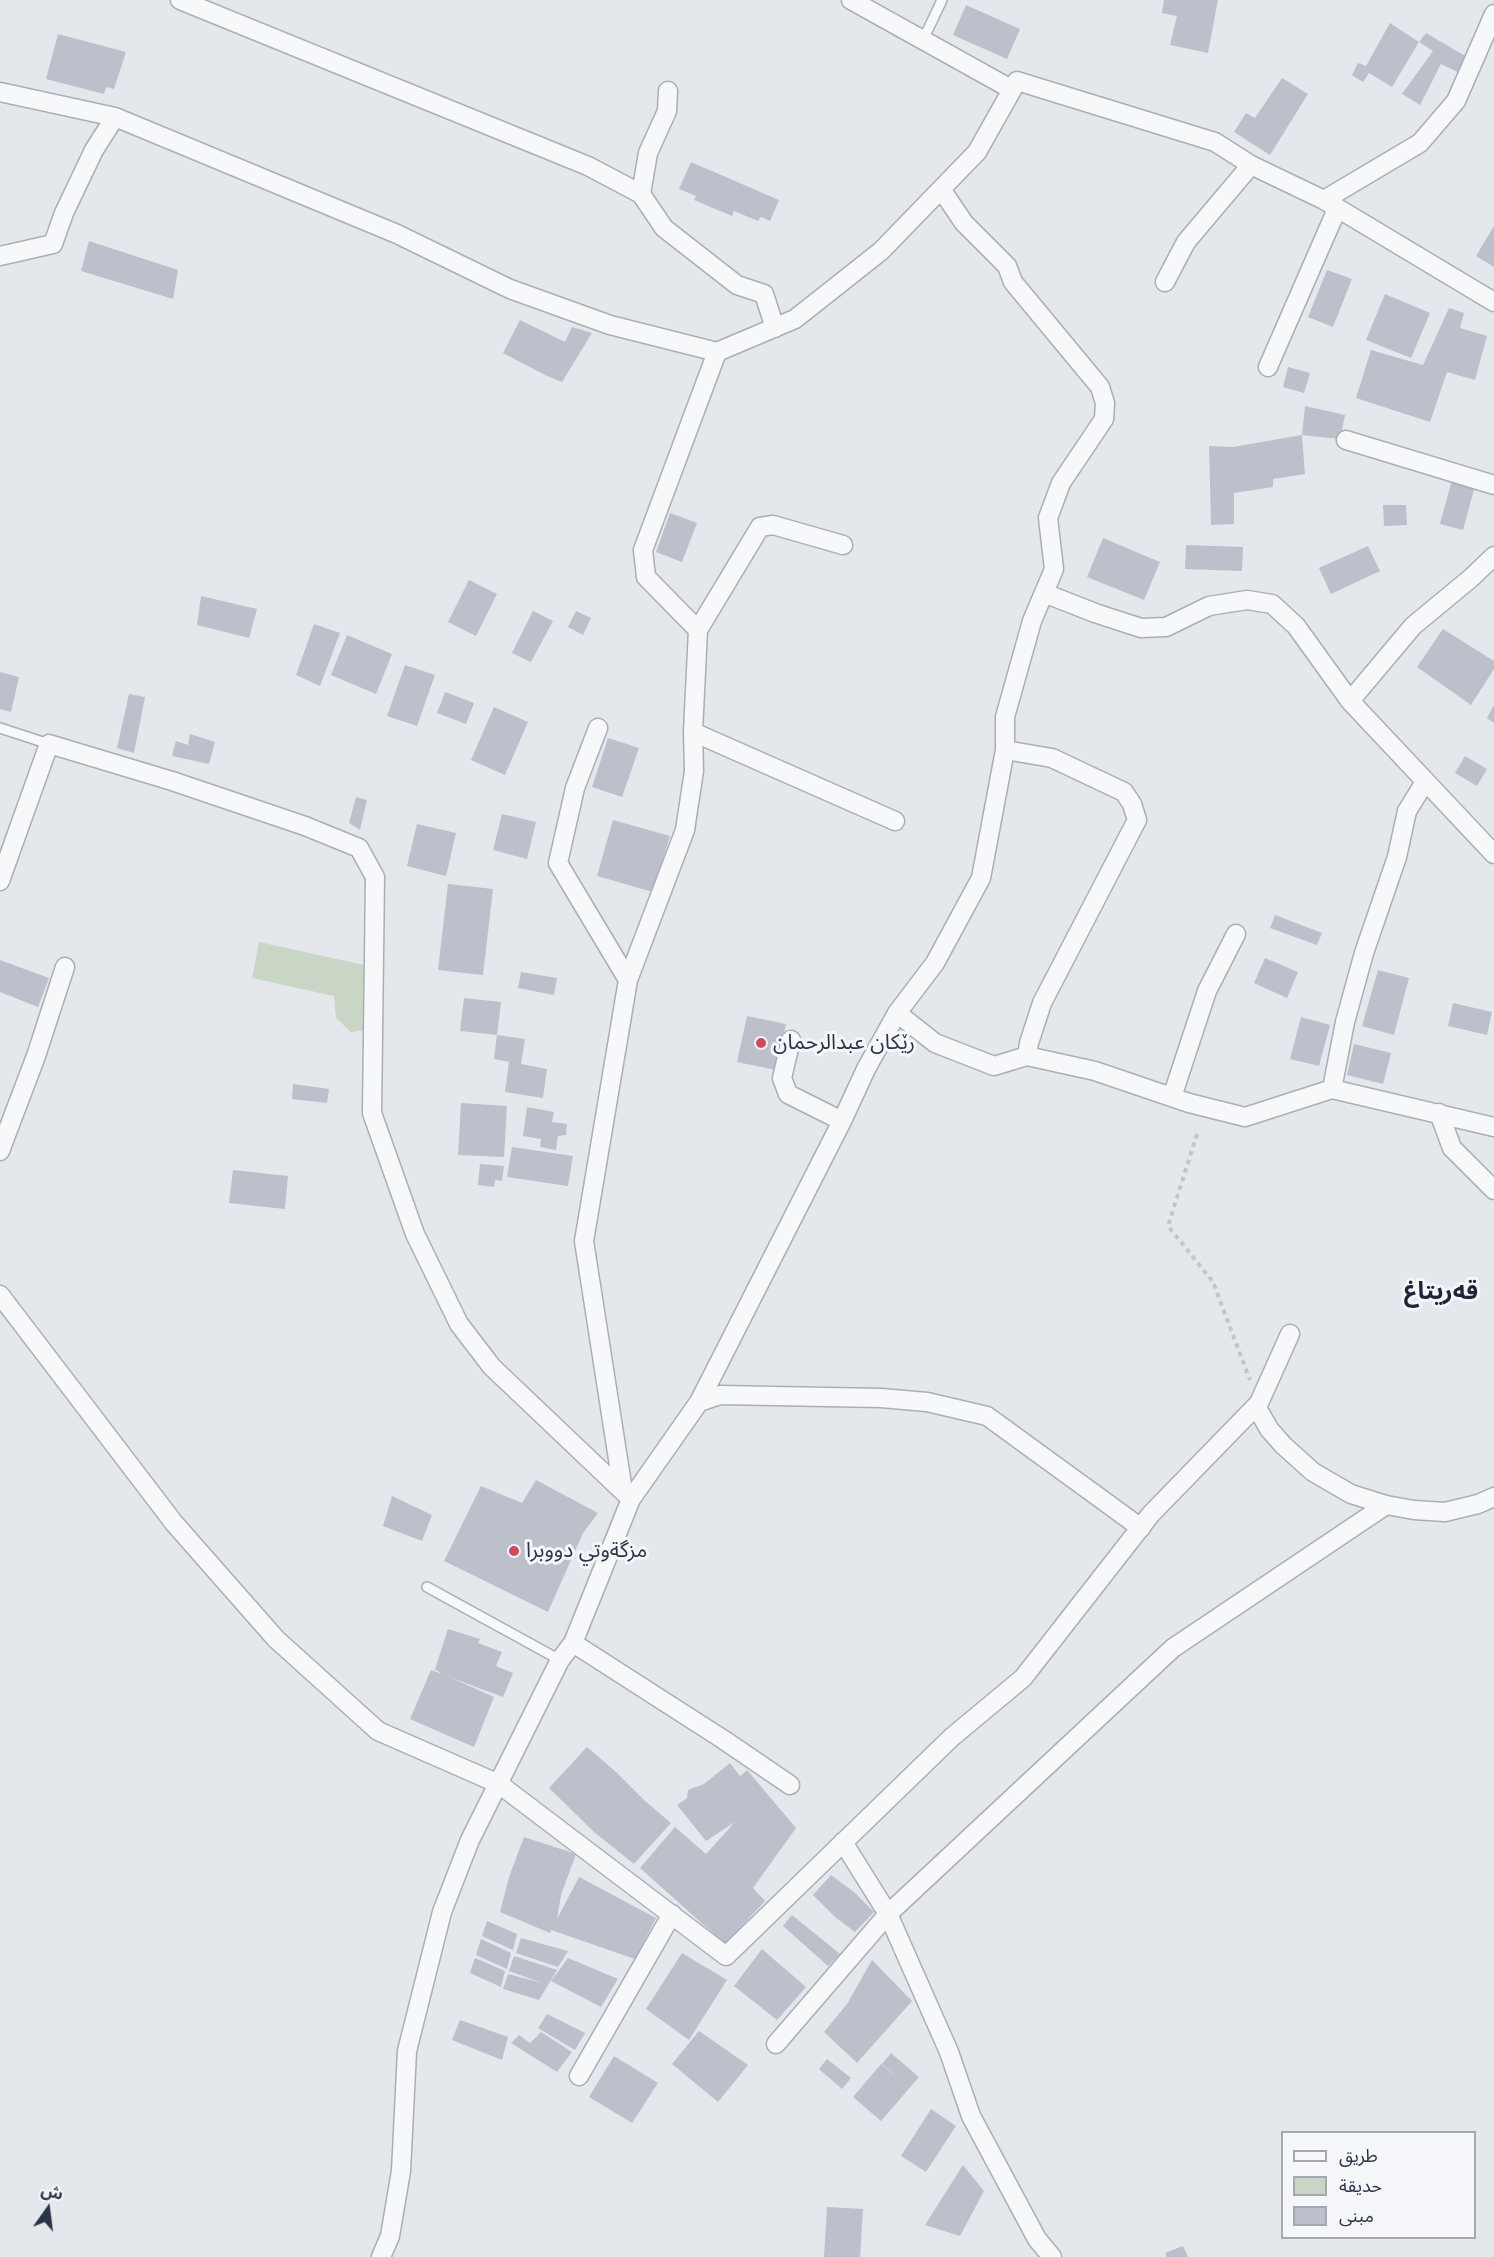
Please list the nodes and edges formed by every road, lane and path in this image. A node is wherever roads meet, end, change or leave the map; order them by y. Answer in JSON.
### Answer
{"nodes":[{"id":1,"x":180,"y":0,"type":"edge"},
{"id":2,"x":851,"y":0,"type":"edge"},
{"id":3,"x":942,"y":0,"type":"edge"},
{"id":4,"x":1494,"y":14,"type":"edge"},
{"id":5,"x":923,"y":40,"type":"junction"},
{"id":6,"x":1011,"y":89,"type":"junction"},
{"id":7,"x":668,"y":91,"type":"dead end"},
{"id":8,"x":0,"y":92,"type":"edge"},
{"id":9,"x":115,"y":117,"type":"junction"},
{"id":10,"x":1251,"y":165,"type":"junction"},
{"id":11,"x":941,"y":189,"type":"junction"},
{"id":12,"x":641,"y":194,"type":"junction"},
{"id":13,"x":1330,"y":204,"type":"junction"},
{"id":14,"x":0,"y":256,"type":"edge"},
{"id":15,"x":1166,"y":282,"type":"dead end"},
{"id":16,"x":1494,"y":302,"type":"edge"},
{"id":17,"x":775,"y":328,"type":"junction"},
{"id":18,"x":717,"y":352,"type":"junction"},
{"id":19,"x":1268,"y":367,"type":"dead end"},
{"id":20,"x":1346,"y":440,"type":"dead end"},
{"id":21,"x":1494,"y":485,"type":"edge"},
{"id":22,"x":843,"y":545,"type":"dead end"},
{"id":23,"x":1494,"y":556,"type":"edge"},
{"id":24,"x":1044,"y":593,"type":"junction"},
{"id":25,"x":698,"y":630,"type":"junction"},
{"id":26,"x":1350,"y":701,"type":"junction"},
{"id":27,"x":0,"y":728,"type":"edge"},
{"id":28,"x":598,"y":728,"type":"dead end"},
{"id":29,"x":693,"y":732,"type":"junction"},
{"id":30,"x":49,"y":744,"type":"junction"},
{"id":31,"x":1005,"y":750,"type":"junction"},
{"id":32,"x":1425,"y":782,"type":"junction"},
{"id":33,"x":895,"y":821,"type":"dead end"},
{"id":34,"x":1494,"y":854,"type":"edge"},
{"id":35,"x":0,"y":881,"type":"edge"},
{"id":36,"x":1236,"y":934,"type":"dead end"},
{"id":37,"x":65,"y":967,"type":"dead end"},
{"id":38,"x":628,"y":980,"type":"junction"},
{"id":39,"x":897,"y":1013,"type":"junction"},
{"id":40,"x":791,"y":1040,"type":"dead end"},
{"id":41,"x":1027,"y":1056,"type":"junction"},
{"id":42,"x":1332,"y":1089,"type":"junction"},
{"id":43,"x":1172,"y":1097,"type":"junction"},
{"id":44,"x":1439,"y":1113,"type":"junction"},
{"id":45,"x":842,"y":1121,"type":"junction"},
{"id":46,"x":1494,"y":1127,"type":"edge"},
{"id":47,"x":1197,"y":1134,"type":"dead end"},
{"id":48,"x":0,"y":1151,"type":"edge"},
{"id":49,"x":1494,"y":1190,"type":"edge"},
{"id":50,"x":0,"y":1295,"type":"edge"},
{"id":51,"x":1290,"y":1334,"type":"dead end"},
{"id":52,"x":699,"y":1402,"type":"junction"},
{"id":53,"x":1257,"y":1405,"type":"junction"},
{"id":54,"x":627,"y":1495,"type":"junction"},
{"id":55,"x":1494,"y":1497,"type":"edge"},
{"id":56,"x":1386,"y":1505,"type":"junction"},
{"id":57,"x":1141,"y":1528,"type":"junction"},
{"id":58,"x":427,"y":1587,"type":"dead end"},
{"id":59,"x":573,"y":1643,"type":"junction"},
{"id":60,"x":560,"y":1660,"type":"junction"},
{"id":61,"x":499,"y":1784,"type":"junction"},
{"id":62,"x":790,"y":1785,"type":"dead end"},
{"id":63,"x":843,"y":1842,"type":"junction"},
{"id":64,"x":672,"y":1914,"type":"junction"},
{"id":65,"x":888,"y":1914,"type":"junction"},
{"id":66,"x":776,"y":2044,"type":"dead end"},
{"id":67,"x":579,"y":2076,"type":"dead end"},
{"id":68,"x":381,"y":2257,"type":"edge"},
{"id":69,"x":1052,"y":2257,"type":"edge"}],
"edges":[{"from":1,"to":12,"type":"street"},
{"from":2,"to":5,"type":"street"},
{"from":3,"to":5,"type":"lane"},
{"from":4,"to":13,"type":"street"},
{"from":5,"to":6,"type":"street"},
{"from":6,"to":10,"type":"street"},
{"from":6,"to":11,"type":"street"},
{"from":7,"to":12,"type":"street"},
{"from":8,"to":9,"type":"street"},
{"from":9,"to":14,"type":"street"},
{"from":9,"to":18,"type":"street"},
{"from":10,"to":13,"type":"street"},
{"from":10,"to":15,"type":"street"},
{"from":11,"to":17,"type":"street"},
{"from":11,"to":24,"type":"street"},
{"from":12,"to":17,"type":"street"},
{"from":13,"to":16,"type":"street"},
{"from":13,"to":19,"type":"street"},
{"from":17,"to":18,"type":"street"},
{"from":18,"to":25,"type":"street"},
{"from":20,"to":21,"type":"street"},
{"from":22,"to":25,"type":"street"},
{"from":23,"to":26,"type":"street"},
{"from":24,"to":26,"type":"street"},
{"from":24,"to":31,"type":"street"},
{"from":25,"to":29,"type":"street"},
{"from":26,"to":32,"type":"street"},
{"from":27,"to":30,"type":"lane"},
{"from":28,"to":38,"type":"street"},
{"from":29,"to":33,"type":"street"},
{"from":29,"to":38,"type":"street"},
{"from":30,"to":35,"type":"street"},
{"from":30,"to":54,"type":"street"},
{"from":31,"to":39,"type":"street"},
{"from":31,"to":41,"type":"street"},
{"from":32,"to":34,"type":"street"},
{"from":32,"to":42,"type":"street"},
{"from":36,"to":43,"type":"street"},
{"from":37,"to":48,"type":"street"},
{"from":38,"to":54,"type":"street"},
{"from":39,"to":41,"type":"street"},
{"from":39,"to":45,"type":"street"},
{"from":40,"to":45,"type":"street"},
{"from":41,"to":43,"type":"street"},
{"from":42,"to":43,"type":"street"},
{"from":42,"to":44,"type":"street"},
{"from":44,"to":46,"type":"street"},
{"from":44,"to":49,"type":"street"},
{"from":45,"to":52,"type":"street"},
{"from":47,"to":53,"type":"path"},
{"from":50,"to":61,"type":"street"},
{"from":51,"to":53,"type":"street"},
{"from":52,"to":54,"type":"street"},
{"from":52,"to":57,"type":"street"},
{"from":53,"to":56,"type":"street"},
{"from":53,"to":57,"type":"street"},
{"from":54,"to":59,"type":"street"},
{"from":55,"to":56,"type":"street"},
{"from":56,"to":65,"type":"street"},
{"from":57,"to":63,"type":"street"},
{"from":58,"to":60,"type":"lane"},
{"from":59,"to":60,"type":"street"},
{"from":59,"to":62,"type":"street"},
{"from":60,"to":61,"type":"street"},
{"from":61,"to":64,"type":"street"},
{"from":61,"to":68,"type":"street"},
{"from":63,"to":64,"type":"street"},
{"from":63,"to":65,"type":"street"},
{"from":64,"to":67,"type":"street"},
{"from":65,"to":66,"type":"street"},
{"from":65,"to":69,"type":"street"}]}
